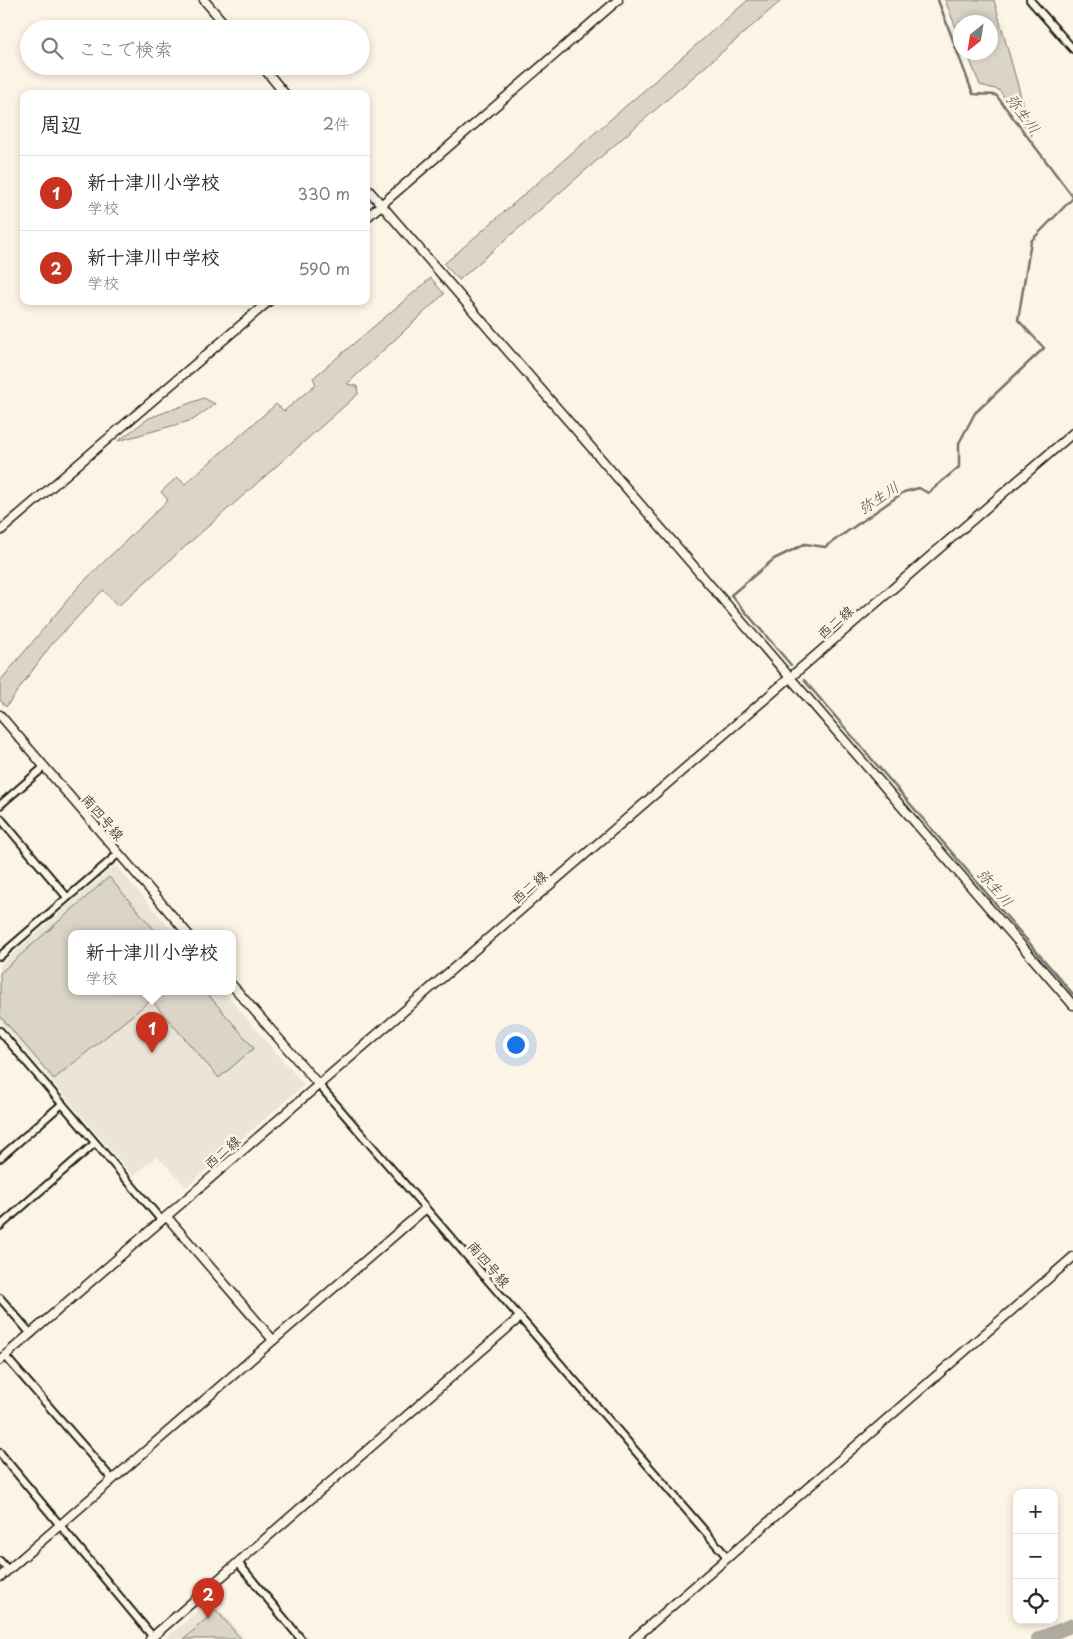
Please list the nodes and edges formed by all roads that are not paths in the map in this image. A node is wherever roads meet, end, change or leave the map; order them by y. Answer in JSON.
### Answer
{"nodes":[{"id":1,"x":204,"y":0,"type":"edge"},
{"id":2,"x":618,"y":0,"type":"edge"},
{"id":3,"x":1030,"y":0,"type":"edge"},
{"id":4,"x":221,"y":20,"type":"edge"},
{"id":5,"x":1073,"y":50,"type":"edge"},
{"id":6,"x":270,"y":75,"type":"edge"},
{"id":7,"x":283,"y":90,"type":"edge"},
{"id":8,"x":370,"y":192,"type":"edge"},
{"id":9,"x":382,"y":205,"type":"junction"},
{"id":10,"x":370,"y":215,"type":"edge"},
{"id":11,"x":264,"y":305,"type":"edge"},
{"id":12,"x":1073,"y":433,"type":"edge"},
{"id":13,"x":0,"y":531,"type":"edge"},
{"id":14,"x":790,"y":677,"type":"junction"},
{"id":15,"x":0,"y":715,"type":"edge"},
{"id":16,"x":44,"y":767,"type":"junction"},
{"id":17,"x":0,"y":805,"type":"edge"},
{"id":18,"x":0,"y":818,"type":"edge"},
{"id":19,"x":118,"y":854,"type":"junction"},
{"id":20,"x":67,"y":898,"type":"junction"},
{"id":21,"x":184,"y":930,"type":"edge"},
{"id":22,"x":0,"y":956,"type":"edge"},
{"id":23,"x":236,"y":990,"type":"edge"},
{"id":24,"x":1073,"y":1005,"type":"edge"},
{"id":25,"x":0,"y":1031,"type":"edge"},
{"id":26,"x":319,"y":1085,"type":"junction"},
{"id":27,"x":62,"y":1104,"type":"junction"},
{"id":28,"x":95,"y":1143,"type":"junction"},
{"id":29,"x":0,"y":1158,"type":"edge"},
{"id":30,"x":425,"y":1209,"type":"junction"},
{"id":31,"x":165,"y":1219,"type":"junction"},
{"id":32,"x":0,"y":1226,"type":"edge"},
{"id":33,"x":1073,"y":1257,"type":"edge"},
{"id":34,"x":0,"y":1298,"type":"edge"},
{"id":35,"x":519,"y":1318,"type":"junction"},
{"id":36,"x":31,"y":1334,"type":"junction"},
{"id":37,"x":273,"y":1340,"type":"junction"},
{"id":38,"x":2,"y":1358,"type":"edge"},
{"id":39,"x":0,"y":1453,"type":"edge"},
{"id":40,"x":112,"y":1479,"type":"junction"},
{"id":41,"x":61,"y":1524,"type":"junction"},
{"id":42,"x":728,"y":1558,"type":"junction"},
{"id":43,"x":0,"y":1561,"type":"edge"},
{"id":44,"x":239,"y":1564,"type":"junction"},
{"id":45,"x":8,"y":1570,"type":"junction"},
{"id":46,"x":0,"y":1577,"type":"edge"},
{"id":47,"x":151,"y":1638,"type":"edge"},
{"id":48,"x":301,"y":1639,"type":"edge"},
{"id":49,"x":634,"y":1639,"type":"edge"}],
"edges":[{"from":1,"to":4,"type":"street"},
{"from":2,"to":9,"type":"street"},
{"from":3,"to":5,"type":"street"},
{"from":6,"to":7,"type":"street"},
{"from":8,"to":9,"type":"street"},
{"from":9,"to":10,"type":"street"},
{"from":9,"to":14,"type":"street"},
{"from":11,"to":13,"type":"street"},
{"from":12,"to":14,"type":"street","name":"西二線"},
{"from":14,"to":24,"type":"street"},
{"from":14,"to":26,"type":"street","name":"西二線"},
{"from":15,"to":16,"type":"street","name":"南四号線"},
{"from":16,"to":17,"type":"street"},
{"from":16,"to":19,"type":"street","name":"南四号線"},
{"from":18,"to":20,"type":"street"},
{"from":19,"to":20,"type":"street"},
{"from":19,"to":21,"type":"street","name":"南四号線"},
{"from":20,"to":22,"type":"street"},
{"from":23,"to":26,"type":"street","name":"南四号線"},
{"from":25,"to":27,"type":"street"},
{"from":26,"to":30,"type":"street","name":"南四号線"},
{"from":26,"to":31,"type":"street","name":"西二線"},
{"from":27,"to":28,"type":"street"},
{"from":27,"to":29,"type":"street"},
{"from":28,"to":31,"type":"street"},
{"from":28,"to":32,"type":"street"},
{"from":30,"to":35,"type":"street","name":"南四号線"},
{"from":30,"to":37,"type":"street"},
{"from":31,"to":36,"type":"street","name":"西二線"},
{"from":31,"to":37,"type":"street"},
{"from":33,"to":42,"type":"street"},
{"from":34,"to":36,"type":"street"},
{"from":35,"to":42,"type":"street","name":"南四号線"},
{"from":35,"to":44,"type":"street"},
{"from":36,"to":38,"type":"street","name":"西二線"},
{"from":37,"to":40,"type":"street"},
{"from":38,"to":40,"type":"street"},
{"from":39,"to":41,"type":"street"},
{"from":40,"to":41,"type":"street"},
{"from":41,"to":45,"type":"street"},
{"from":41,"to":47,"type":"street"},
{"from":42,"to":49,"type":"street"},
{"from":43,"to":45,"type":"street"},
{"from":44,"to":47,"type":"street"},
{"from":44,"to":48,"type":"street"},
{"from":45,"to":46,"type":"street"}]}
